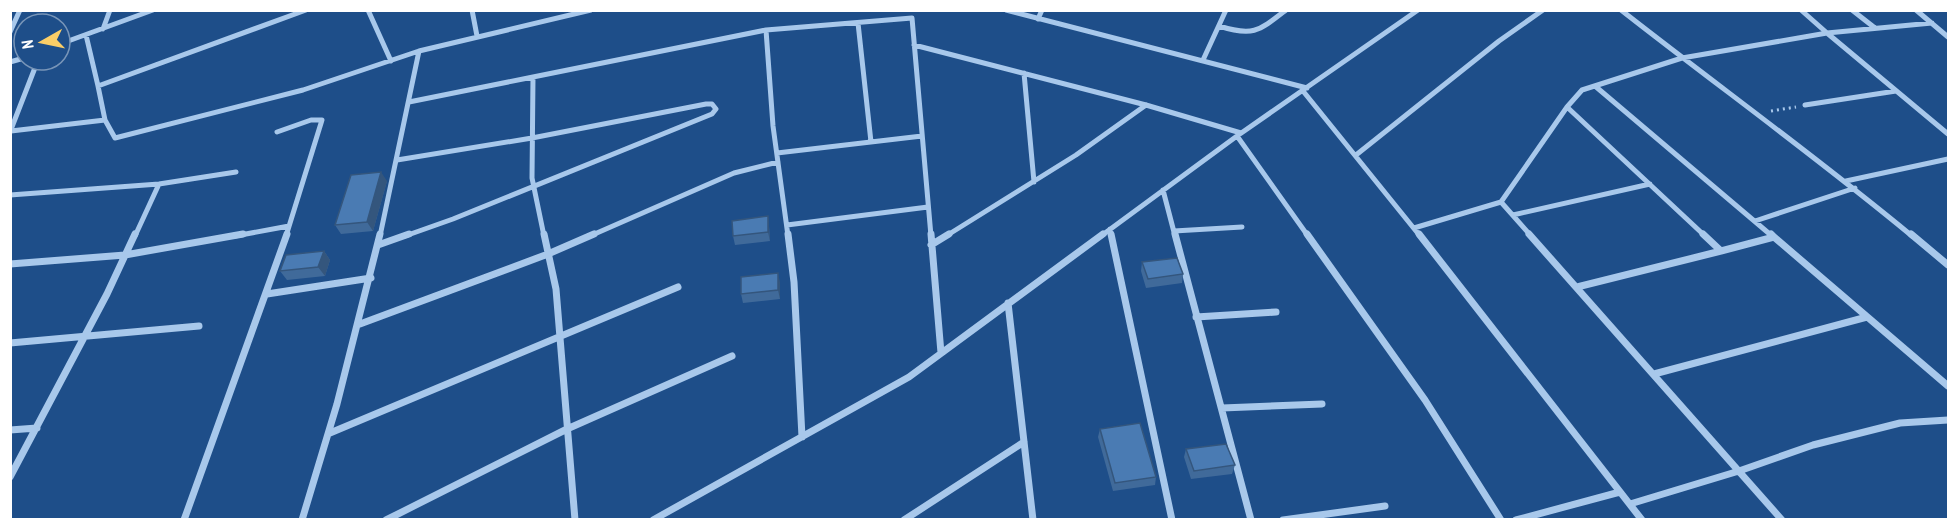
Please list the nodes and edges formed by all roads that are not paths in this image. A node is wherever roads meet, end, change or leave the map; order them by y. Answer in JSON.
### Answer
{"nodes":[{"id":1,"x":20,"y":10,"type":"edge"},
{"id":2,"x":110,"y":10,"type":"edge"},
{"id":3,"x":153,"y":10,"type":"edge"},
{"id":4,"x":306,"y":10,"type":"edge"},
{"id":5,"x":368,"y":10,"type":"edge"},
{"id":6,"x":472,"y":10,"type":"edge"},
{"id":7,"x":591,"y":10,"type":"edge"},
{"id":8,"x":908,"y":10,"type":"edge"},
{"id":9,"x":1006,"y":10,"type":"edge"},
{"id":10,"x":1042,"y":10,"type":"edge"},
{"id":11,"x":1226,"y":10,"type":"edge"},
{"id":12,"x":1286,"y":10,"type":"edge"},
{"id":13,"x":1418,"y":10,"type":"edge"},
{"id":14,"x":1543,"y":10,"type":"edge"},
{"id":15,"x":1621,"y":10,"type":"edge"},
{"id":16,"x":1801,"y":10,"type":"edge"},
{"id":17,"x":1852,"y":10,"type":"edge"},
{"id":18,"x":1916,"y":10,"type":"edge"},
{"id":19,"x":562,"y":13,"type":"edge"},
{"id":20,"x":907,"y":19,"type":"junction"},
{"id":21,"x":1038,"y":19,"type":"junction"},
{"id":22,"x":858,"y":23,"type":"junction"},
{"id":23,"x":1932,"y":23,"type":"junction"},
{"id":24,"x":1219,"y":26,"type":"junction"},
{"id":25,"x":103,"y":29,"type":"junction"},
{"id":26,"x":1875,"y":29,"type":"junction"},
{"id":27,"x":766,"y":30,"type":"junction"},
{"id":28,"x":10,"y":32,"type":"edge"},
{"id":29,"x":1827,"y":33,"type":"junction"},
{"id":30,"x":86,"y":35,"type":"junction"},
{"id":31,"x":477,"y":36,"type":"junction"},
{"id":32,"x":1948,"y":38,"type":"edge"},
{"id":33,"x":72,"y":40,"type":"edge"},
{"id":34,"x":914,"y":45,"type":"junction"},
{"id":35,"x":419,"y":51,"type":"junction"},
{"id":36,"x":1682,"y":58,"type":"junction"},
{"id":37,"x":1203,"y":60,"type":"junction"},
{"id":38,"x":391,"y":61,"type":"junction"},
{"id":39,"x":33,"y":72,"type":"edge"},
{"id":40,"x":1024,"y":73,"type":"junction"},
{"id":41,"x":533,"y":77,"type":"junction"},
{"id":42,"x":99,"y":86,"type":"junction"},
{"id":43,"x":1595,"y":86,"type":"junction"},
{"id":44,"x":1305,"y":89,"type":"junction"},
{"id":45,"x":1896,"y":91,"type":"junction"},
{"id":46,"x":409,"y":102,"type":"junction"},
{"id":47,"x":1146,"y":105,"type":"junction"},
{"id":48,"x":1805,"y":105,"type":"road end"},
{"id":49,"x":1567,"y":107,"type":"junction"},
{"id":50,"x":105,"y":120,"type":"junction"},
{"id":51,"x":10,"y":132,"type":"edge"},
{"id":52,"x":277,"y":132,"type":"dead end"},
{"id":53,"x":1948,"y":134,"type":"edge"},
{"id":54,"x":1239,"y":135,"type":"junction"},
{"id":55,"x":922,"y":136,"type":"junction"},
{"id":56,"x":532,"y":138,"type":"junction"},
{"id":57,"x":871,"y":142,"type":"junction"},
{"id":58,"x":777,"y":153,"type":"junction"},
{"id":59,"x":1356,"y":155,"type":"junction"},
{"id":60,"x":1948,"y":159,"type":"edge"},
{"id":61,"x":397,"y":160,"type":"junction"},
{"id":62,"x":778,"y":162,"type":"junction"},
{"id":63,"x":236,"y":172,"type":"dead end"},
{"id":64,"x":1846,"y":181,"type":"junction"},
{"id":65,"x":1034,"y":182,"type":"junction"},
{"id":66,"x":159,"y":184,"type":"junction"},
{"id":67,"x":1650,"y":184,"type":"junction"},
{"id":68,"x":534,"y":188,"type":"junction"},
{"id":69,"x":1855,"y":188,"type":"junction"},
{"id":70,"x":1163,"y":190,"type":"junction"},
{"id":71,"x":10,"y":195,"type":"edge"},
{"id":72,"x":1501,"y":202,"type":"junction"},
{"id":73,"x":928,"y":207,"type":"junction"},
{"id":74,"x":1513,"y":215,"type":"junction"},
{"id":75,"x":1755,"y":221,"type":"junction"},
{"id":76,"x":786,"y":225,"type":"junction"},
{"id":77,"x":289,"y":226,"type":"junction"},
{"id":78,"x":1242,"y":227,"type":"dead end"},
{"id":79,"x":1414,"y":228,"type":"junction"},
{"id":80,"x":1110,"y":229,"type":"junction"},
{"id":81,"x":1174,"y":231,"type":"junction"},
{"id":82,"x":1774,"y":237,"type":"junction"},
{"id":83,"x":378,"y":245,"type":"junction"},
{"id":84,"x":932,"y":245,"type":"junction"},
{"id":85,"x":1722,"y":251,"type":"junction"},
{"id":86,"x":548,"y":254,"type":"junction"},
{"id":87,"x":125,"y":255,"type":"junction"},
{"id":88,"x":10,"y":264,"type":"edge"},
{"id":89,"x":1948,"y":265,"type":"edge"},
{"id":90,"x":371,"y":278,"type":"junction"},
{"id":91,"x":678,"y":287,"type":"dead end"},
{"id":92,"x":1577,"y":287,"type":"junction"},
{"id":93,"x":267,"y":294,"type":"junction"},
{"id":94,"x":1008,"y":303,"type":"junction"},
{"id":95,"x":1276,"y":312,"type":"dead end"},
{"id":96,"x":1196,"y":317,"type":"junction"},
{"id":97,"x":1867,"y":317,"type":"junction"},
{"id":98,"x":360,"y":324,"type":"junction"},
{"id":99,"x":199,"y":326,"type":"dead end"},
{"id":100,"x":84,"y":336,"type":"junction"},
{"id":101,"x":560,"y":337,"type":"junction"},
{"id":102,"x":10,"y":343,"type":"edge"},
{"id":103,"x":941,"y":353,"type":"junction"},
{"id":104,"x":732,"y":356,"type":"dead end"},
{"id":105,"x":1654,"y":374,"type":"junction"},
{"id":106,"x":1948,"y":386,"type":"edge"},
{"id":107,"x":1322,"y":404,"type":"dead end"},
{"id":108,"x":1221,"y":408,"type":"junction"},
{"id":109,"x":1948,"y":420,"type":"edge"},
{"id":110,"x":37,"y":428,"type":"junction"},
{"id":111,"x":567,"y":429,"type":"junction"},
{"id":112,"x":10,"y":430,"type":"edge"},
{"id":113,"x":330,"y":433,"type":"junction"},
{"id":114,"x":802,"y":436,"type":"junction"},
{"id":115,"x":1024,"y":442,"type":"junction"},
{"id":116,"x":1739,"y":471,"type":"junction"},
{"id":117,"x":10,"y":477,"type":"edge"},
{"id":118,"x":1620,"y":492,"type":"junction"},
{"id":119,"x":1630,"y":504,"type":"junction"},
{"id":120,"x":1385,"y":506,"type":"dead end"},
{"id":121,"x":663,"y":517,"type":"edge"},
{"id":122,"x":184,"y":519,"type":"edge"},
{"id":123,"x":303,"y":519,"type":"edge"},
{"id":124,"x":386,"y":519,"type":"edge"},
{"id":125,"x":575,"y":519,"type":"edge"},
{"id":126,"x":653,"y":519,"type":"edge"},
{"id":127,"x":904,"y":519,"type":"edge"},
{"id":128,"x":1033,"y":519,"type":"edge"},
{"id":129,"x":1172,"y":519,"type":"edge"},
{"id":130,"x":1251,"y":519,"type":"edge"},
{"id":131,"x":1283,"y":519,"type":"edge"},
{"id":132,"x":1501,"y":519,"type":"edge"},
{"id":133,"x":1516,"y":519,"type":"edge"},
{"id":134,"x":1642,"y":519,"type":"edge"},
{"id":135,"x":1782,"y":519,"type":"edge"}],
"edges":[{"from":1,"to":28,"type":"street"},
{"from":2,"to":25,"type":"street"},
{"from":3,"to":25,"type":"street"},
{"from":4,"to":42,"type":"street"},
{"from":5,"to":38,"type":"street"},
{"from":6,"to":31,"type":"street"},
{"from":7,"to":19,"type":"street"},
{"from":8,"to":20,"type":"street"},
{"from":9,"to":21,"type":"street"},
{"from":10,"to":21,"type":"street"},
{"from":11,"to":24,"type":"street"},
{"from":12,"to":24,"type":"street"},
{"from":13,"to":44,"type":"street"},
{"from":14,"to":59,"type":"street"},
{"from":15,"to":36,"type":"street"},
{"from":16,"to":29,"type":"street"},
{"from":17,"to":26,"type":"street"},
{"from":18,"to":23,"type":"street"},
{"from":19,"to":31,"type":"street"},
{"from":20,"to":22,"type":"street"},
{"from":20,"to":34,"type":"street"},
{"from":21,"to":37,"type":"street"},
{"from":22,"to":27,"type":"street"},
{"from":22,"to":57,"type":"street"},
{"from":23,"to":26,"type":"street"},
{"from":23,"to":32,"type":"street"},
{"from":24,"to":37,"type":"street"},
{"from":25,"to":30,"type":"street"},
{"from":26,"to":29,"type":"street"},
{"from":27,"to":41,"type":"street"},
{"from":27,"to":58,"type":"street"},
{"from":29,"to":36,"type":"street"},
{"from":29,"to":45,"type":"street"},
{"from":30,"to":33,"type":"street"},
{"from":30,"to":42,"type":"street"},
{"from":31,"to":35,"type":"street"},
{"from":34,"to":40,"type":"street"},
{"from":34,"to":55,"type":"street"},
{"from":35,"to":38,"type":"street"},
{"from":35,"to":46,"type":"street"},
{"from":36,"to":43,"type":"street"},
{"from":36,"to":64,"type":"street"},
{"from":37,"to":44,"type":"street"},
{"from":38,"to":50,"type":"street"},
{"from":39,"to":51,"type":"street"},
{"from":40,"to":47,"type":"street"},
{"from":40,"to":65,"type":"street"},
{"from":41,"to":46,"type":"street"},
{"from":41,"to":56,"type":"street"},
{"from":42,"to":50,"type":"street"},
{"from":43,"to":49,"type":"street"},
{"from":43,"to":75,"type":"street"},
{"from":44,"to":54,"type":"street"},
{"from":44,"to":59,"type":"street"},
{"from":45,"to":48,"type":"street"},
{"from":45,"to":53,"type":"street"},
{"from":46,"to":61,"type":"street"},
{"from":47,"to":54,"type":"street"},
{"from":47,"to":65,"type":"street"},
{"from":49,"to":67,"type":"street"},
{"from":49,"to":72,"type":"street"},
{"from":50,"to":51,"type":"street"},
{"from":52,"to":77,"type":"street"},
{"from":54,"to":70,"type":"street"},
{"from":54,"to":132,"type":"street"},
{"from":55,"to":57,"type":"street"},
{"from":55,"to":73,"type":"street"},
{"from":56,"to":61,"type":"street"},
{"from":56,"to":68,"type":"street"},
{"from":56,"to":68,"type":"street"},
{"from":57,"to":58,"type":"street"},
{"from":58,"to":62,"type":"street"},
{"from":59,"to":79,"type":"street"},
{"from":60,"to":64,"type":"street"},
{"from":61,"to":83,"type":"street"},
{"from":62,"to":76,"type":"street"},
{"from":62,"to":86,"type":"street"},
{"from":63,"to":66,"type":"street"},
{"from":64,"to":69,"type":"street"},
{"from":65,"to":84,"type":"street"},
{"from":66,"to":71,"type":"street"},
{"from":66,"to":87,"type":"street"},
{"from":67,"to":74,"type":"street"},
{"from":67,"to":85,"type":"street"},
{"from":68,"to":83,"type":"street"},
{"from":68,"to":86,"type":"street"},
{"from":69,"to":75,"type":"street"},
{"from":69,"to":89,"type":"street"},
{"from":70,"to":80,"type":"street"},
{"from":70,"to":81,"type":"street"},
{"from":72,"to":74,"type":"street"},
{"from":72,"to":79,"type":"street"},
{"from":73,"to":76,"type":"street"},
{"from":73,"to":84,"type":"street"},
{"from":74,"to":92,"type":"street"},
{"from":75,"to":82,"type":"street"},
{"from":76,"to":114,"type":"street"},
{"from":77,"to":87,"type":"street"},
{"from":77,"to":93,"type":"street"},
{"from":78,"to":81,"type":"street"},
{"from":79,"to":118,"type":"street"},
{"from":80,"to":94,"type":"street"},
{"from":80,"to":129,"type":"street"},
{"from":81,"to":96,"type":"street"},
{"from":82,"to":85,"type":"street"},
{"from":82,"to":97,"type":"street"},
{"from":83,"to":90,"type":"street"},
{"from":84,"to":103,"type":"street"},
{"from":85,"to":92,"type":"street"},
{"from":86,"to":98,"type":"street"},
{"from":86,"to":101,"type":"street"},
{"from":87,"to":88,"type":"street"},
{"from":87,"to":100,"type":"street"},
{"from":90,"to":93,"type":"street"},
{"from":90,"to":98,"type":"street"},
{"from":91,"to":101,"type":"street"},
{"from":92,"to":105,"type":"street"},
{"from":93,"to":122,"type":"street"},
{"from":94,"to":103,"type":"street"},
{"from":94,"to":115,"type":"street"},
{"from":95,"to":96,"type":"street"},
{"from":96,"to":108,"type":"street"},
{"from":97,"to":105,"type":"street"},
{"from":97,"to":106,"type":"street"},
{"from":98,"to":113,"type":"street"},
{"from":99,"to":100,"type":"street"},
{"from":100,"to":102,"type":"street"},
{"from":100,"to":110,"type":"street"},
{"from":101,"to":111,"type":"street"},
{"from":101,"to":113,"type":"street"},
{"from":103,"to":114,"type":"street"},
{"from":104,"to":111,"type":"street"},
{"from":105,"to":116,"type":"street"},
{"from":107,"to":108,"type":"street"},
{"from":108,"to":130,"type":"street"},
{"from":109,"to":116,"type":"street"},
{"from":110,"to":112,"type":"street"},
{"from":110,"to":117,"type":"street"},
{"from":111,"to":124,"type":"street"},
{"from":111,"to":125,"type":"street"},
{"from":113,"to":123,"type":"street"},
{"from":114,"to":121,"type":"street"},
{"from":115,"to":127,"type":"street"},
{"from":115,"to":128,"type":"street"},
{"from":116,"to":119,"type":"street"},
{"from":116,"to":135,"type":"street"},
{"from":118,"to":119,"type":"street"},
{"from":118,"to":133,"type":"street"},
{"from":119,"to":134,"type":"street"},
{"from":120,"to":131,"type":"street"},
{"from":121,"to":126,"type":"street"}]}
